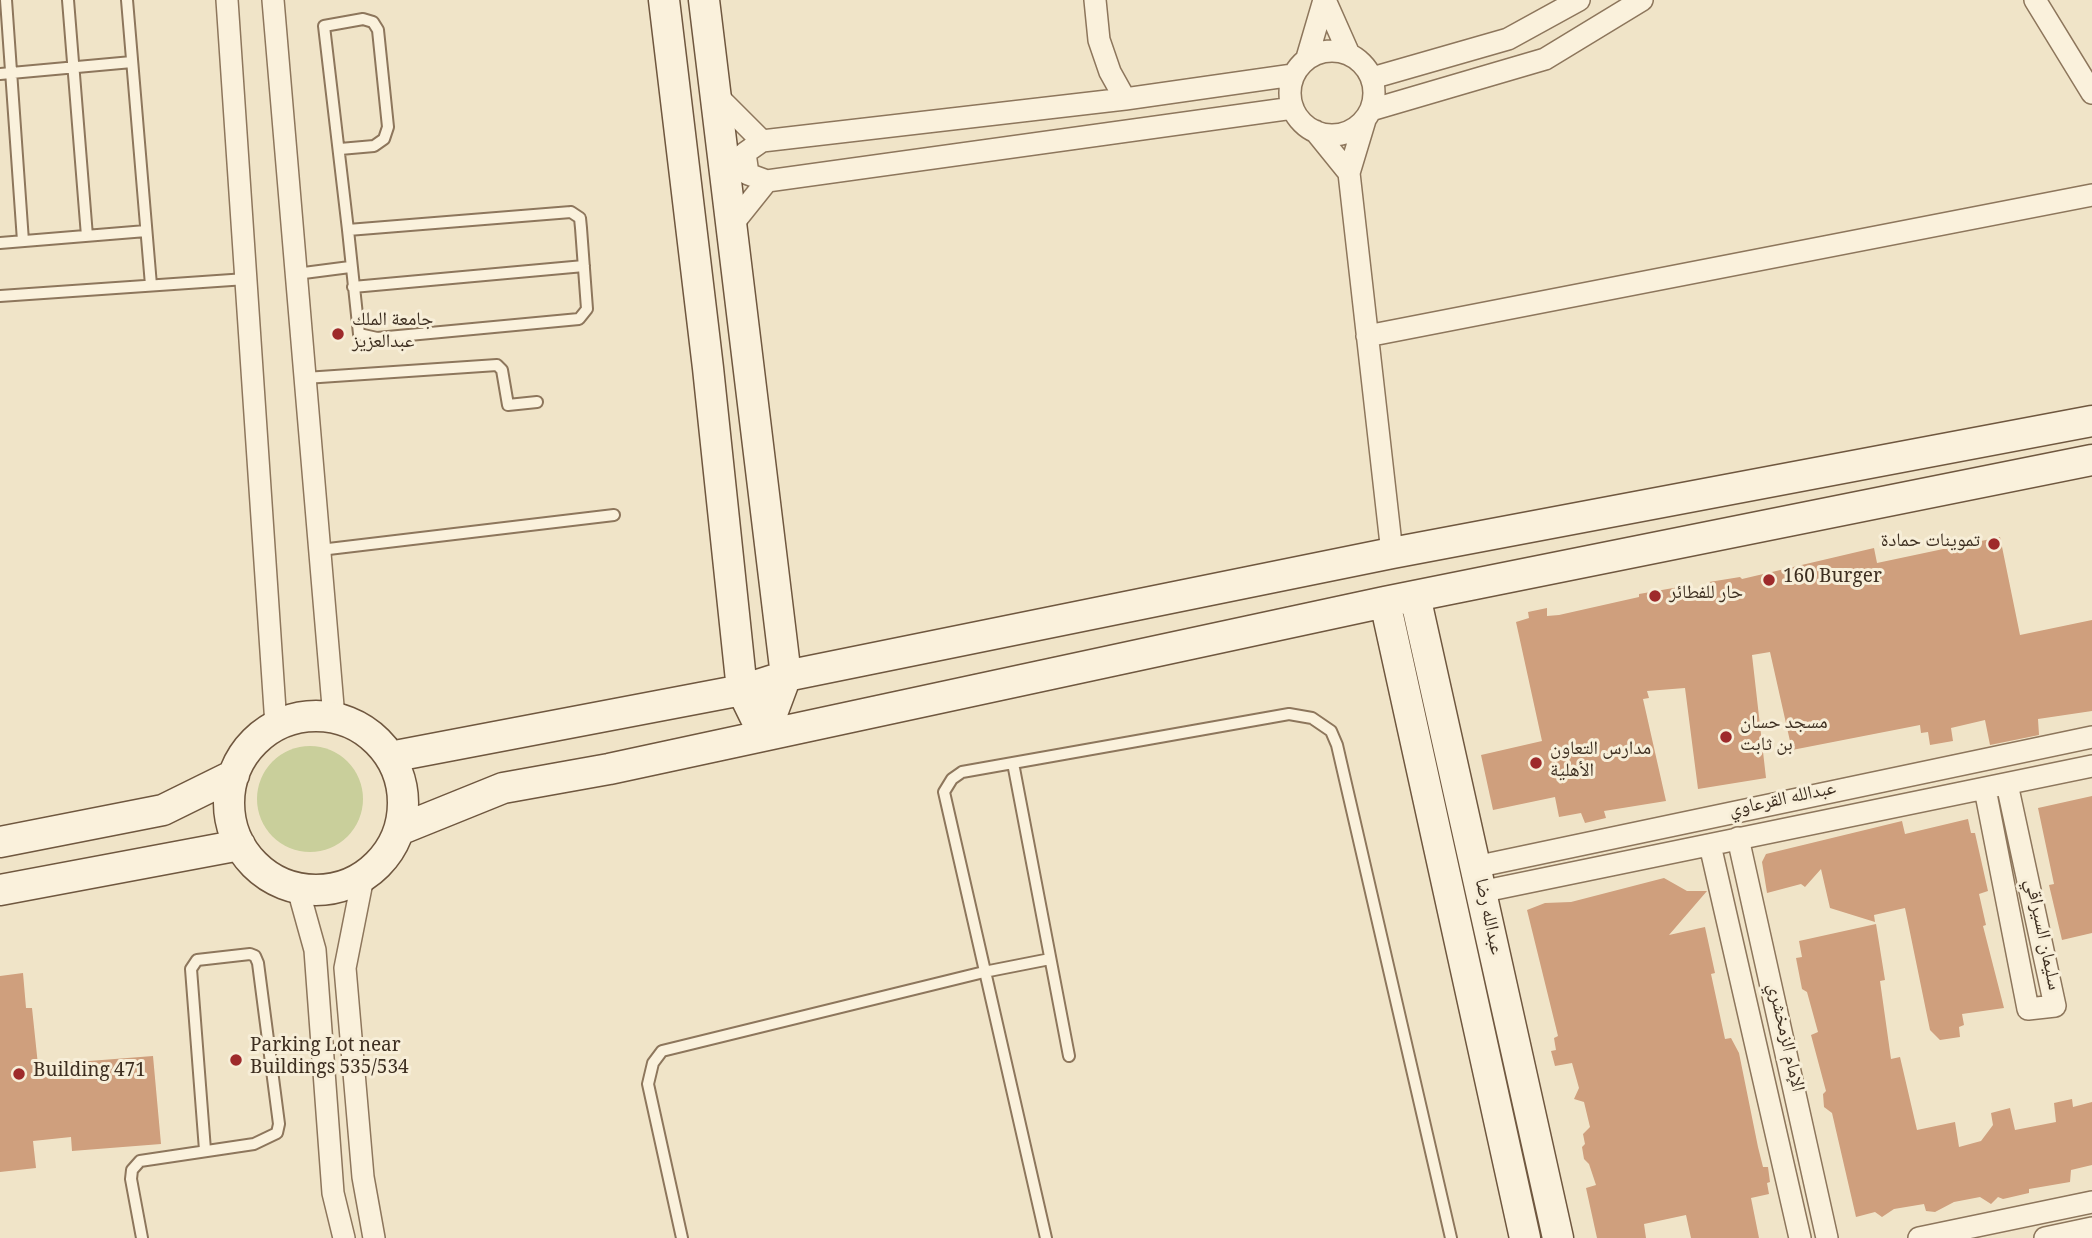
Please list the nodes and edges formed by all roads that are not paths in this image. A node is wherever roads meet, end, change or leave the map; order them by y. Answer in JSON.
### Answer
{"nodes":[{"id":1,"x":6,"y":0,"type":"edge"},
{"id":2,"x":68,"y":0,"type":"edge"},
{"id":3,"x":127,"y":0,"type":"edge"},
{"id":4,"x":227,"y":0,"type":"edge"},
{"id":5,"x":273,"y":0,"type":"edge"},
{"id":6,"x":664,"y":0,"type":"edge"},
{"id":7,"x":704,"y":0,"type":"edge"},
{"id":8,"x":1094,"y":0,"type":"edge"},
{"id":9,"x":1325,"y":0,"type":"edge"},
{"id":10,"x":1579,"y":0,"type":"edge"},
{"id":11,"x":1642,"y":0,"type":"edge"},
{"id":12,"x":2035,"y":0,"type":"edge"},
{"id":13,"x":1349,"y":54,"type":"junction"},
{"id":14,"x":1307,"y":58,"type":"junction"},
{"id":15,"x":132,"y":62,"type":"junction"},
{"id":16,"x":74,"y":67,"type":"junction"},
{"id":17,"x":6,"y":73,"type":"edge"},
{"id":18,"x":1293,"y":75,"type":"junction"},
{"id":19,"x":1372,"y":78,"type":"junction"},
{"id":20,"x":2092,"y":93,"type":"edge"},
{"id":21,"x":715,"y":94,"type":"junction"},
{"id":22,"x":1125,"y":99,"type":"junction"},
{"id":23,"x":1293,"y":108,"type":"junction"},
{"id":24,"x":1368,"y":115,"type":"junction"},
{"id":25,"x":1315,"y":131,"type":"junction"},
{"id":26,"x":761,"y":141,"type":"junction"},
{"id":27,"x":340,"y":149,"type":"junction"},
{"id":28,"x":1349,"y":173,"type":"junction"},
{"id":29,"x":767,"y":181,"type":"junction"},
{"id":30,"x":2092,"y":195,"type":"edge"},
{"id":31,"x":731,"y":226,"type":"junction"},
{"id":32,"x":348,"y":230,"type":"junction"},
{"id":33,"x":146,"y":231,"type":"junction"},
{"id":34,"x":87,"y":236,"type":"junction"},
{"id":35,"x":23,"y":241,"type":"junction"},
{"id":36,"x":0,"y":243,"type":"edge"},
{"id":37,"x":584,"y":266,"type":"junction"},
{"id":38,"x":351,"y":267,"type":"junction"},
{"id":39,"x":296,"y":274,"type":"junction"},
{"id":40,"x":246,"y":279,"type":"junction"},
{"id":41,"x":151,"y":285,"type":"junction"},
{"id":42,"x":353,"y":287,"type":"junction"},
{"id":43,"x":0,"y":296,"type":"edge"},
{"id":44,"x":1367,"y":336,"type":"junction"},
{"id":45,"x":305,"y":378,"type":"junction"},
{"id":46,"x":537,"y":402,"type":"dead end"},
{"id":47,"x":2092,"y":421,"type":"edge"},
{"id":48,"x":2092,"y":460,"type":"edge"},
{"id":49,"x":614,"y":516,"type":"dead end"},
{"id":50,"x":320,"y":551,"type":"junction"},
{"id":51,"x":1392,"y":553,"type":"junction"},
{"id":52,"x":1415,"y":596,"type":"junction"},
{"id":53,"x":1385,"y":602,"type":"junction"},
{"id":54,"x":786,"y":676,"type":"junction"},
{"id":55,"x":742,"y":690,"type":"junction"},
{"id":56,"x":334,"y":718,"type":"junction"},
{"id":57,"x":276,"y":725,"type":"junction"},
{"id":58,"x":764,"y":735,"type":"junction"},
{"id":59,"x":2092,"y":737,"type":"edge"},
{"id":60,"x":390,"y":757,"type":"junction"},
{"id":61,"x":1013,"y":763,"type":"junction"},
{"id":62,"x":2092,"y":766,"type":"edge"},
{"id":63,"x":234,"y":775,"type":"junction"},
{"id":64,"x":2007,"y":784,"type":"junction"},
{"id":65,"x":1985,"y":789,"type":"junction"},
{"id":66,"x":399,"y":830,"type":"junction"},
{"id":67,"x":1738,"y":838,"type":"junction"},
{"id":68,"x":1,"y":840,"type":"edge"},
{"id":69,"x":240,"y":845,"type":"junction"},
{"id":70,"x":1710,"y":845,"type":"junction"},
{"id":71,"x":363,"y":877,"type":"junction"},
{"id":72,"x":1477,"y":880,"type":"junction"},
{"id":73,"x":299,"y":889,"type":"junction"},
{"id":74,"x":0,"y":890,"type":"edge"},
{"id":75,"x":1486,"y":923,"type":"junction"},
{"id":76,"x":1456,"y":933,"type":"junction"},
{"id":77,"x":1051,"y":959,"type":"junction"},
{"id":78,"x":984,"y":972,"type":"junction"},
{"id":79,"x":1069,"y":1056,"type":"dead end"},
{"id":80,"x":205,"y":1150,"type":"junction"},
{"id":81,"x":2092,"y":1202,"type":"edge"},
{"id":82,"x":2089,"y":1231,"type":"edge"},
{"id":83,"x":142,"y":1238,"type":"edge"},
{"id":84,"x":344,"y":1238,"type":"edge"},
{"id":85,"x":374,"y":1238,"type":"edge"},
{"id":86,"x":682,"y":1238,"type":"edge"},
{"id":87,"x":1046,"y":1238,"type":"edge"},
{"id":88,"x":1451,"y":1238,"type":"edge"},
{"id":89,"x":1525,"y":1238,"type":"edge"},
{"id":90,"x":1558,"y":1238,"type":"edge"},
{"id":91,"x":1800,"y":1238,"type":"edge"},
{"id":92,"x":1827,"y":1238,"type":"edge"},
{"id":93,"x":1919,"y":1238,"type":"edge"},
{"id":94,"x":2045,"y":1238,"type":"edge"}],
"edges":[{"from":1,"to":17,"type":"lane"},
{"from":2,"to":16,"type":"lane"},
{"from":3,"to":15,"type":"lane"},
{"from":4,"to":40,"type":"street"},
{"from":5,"to":39,"type":"street"},
{"from":6,"to":55,"type":"main road"},
{"from":7,"to":21,"type":"main road"},
{"from":8,"to":22,"type":"street"},
{"from":9,"to":13,"type":"street"},
{"from":9,"to":14,"type":"street"},
{"from":10,"to":19,"type":"street"},
{"from":11,"to":24,"type":"street"},
{"from":12,"to":20,"type":"street"},
{"from":13,"to":14,"type":"street"},
{"from":13,"to":19,"type":"street"},
{"from":14,"to":18,"type":"street"},
{"from":15,"to":16,"type":"lane"},
{"from":15,"to":33,"type":"lane"},
{"from":16,"to":17,"type":"lane"},
{"from":16,"to":34,"type":"lane"},
{"from":17,"to":35,"type":"lane"},
{"from":18,"to":22,"type":"street"},
{"from":18,"to":23,"type":"street"},
{"from":19,"to":24,"type":"street"},
{"from":21,"to":26,"type":"street"},
{"from":21,"to":31,"type":"main road"},
{"from":22,"to":26,"type":"street"},
{"from":23,"to":25,"type":"street"},
{"from":23,"to":29,"type":"street"},
{"from":24,"to":25,"type":"street"},
{"from":24,"to":28,"type":"street"},
{"from":25,"to":28,"type":"street"},
{"from":26,"to":29,"type":"street"},
{"from":27,"to":27,"type":"lane"},
{"from":27,"to":32,"type":"lane"},
{"from":28,"to":44,"type":"street"},
{"from":29,"to":31,"type":"street"},
{"from":30,"to":44,"type":"street"},
{"from":31,"to":54,"type":"main road"},
{"from":32,"to":37,"type":"lane"},
{"from":32,"to":38,"type":"lane"},
{"from":33,"to":34,"type":"lane"},
{"from":33,"to":41,"type":"lane"},
{"from":34,"to":35,"type":"lane"},
{"from":35,"to":36,"type":"lane"},
{"from":37,"to":42,"type":"lane"},
{"from":37,"to":42,"type":"lane"},
{"from":38,"to":39,"type":"lane"},
{"from":38,"to":42,"type":"lane"},
{"from":39,"to":45,"type":"street"},
{"from":40,"to":41,"type":"lane"},
{"from":40,"to":57,"type":"street"},
{"from":41,"to":43,"type":"lane"},
{"from":44,"to":51,"type":"street"},
{"from":45,"to":46,"type":"lane"},
{"from":45,"to":50,"type":"street"},
{"from":47,"to":51,"type":"main road"},
{"from":48,"to":52,"type":"main road"},
{"from":49,"to":50,"type":"lane"},
{"from":50,"to":56,"type":"street"},
{"from":51,"to":54,"type":"main road"},
{"from":52,"to":53,"type":"main road"},
{"from":52,"to":72,"type":"main road","name":"عبدالله رضا"},
{"from":53,"to":58,"type":"main road"},
{"from":53,"to":76,"type":"main road","name":"عبدالله رضا"},
{"from":54,"to":55,"type":"main road"},
{"from":54,"to":58,"type":"main road"},
{"from":55,"to":58,"type":"main road"},
{"from":55,"to":60,"type":"main road"},
{"from":56,"to":57,"type":"main road"},
{"from":56,"to":60,"type":"main road"},
{"from":57,"to":63,"type":"main road"},
{"from":58,"to":66,"type":"main road"},
{"from":59,"to":72,"type":"street","name":"عبدالله القرعاوي"},
{"from":60,"to":66,"type":"main road"},
{"from":61,"to":77,"type":"lane"},
{"from":61,"to":78,"type":"lane"},
{"from":61,"to":88,"type":"lane"},
{"from":62,"to":64,"type":"street","name":"عبدالله القرعاوي"},
{"from":63,"to":68,"type":"main road"},
{"from":63,"to":69,"type":"main road"},
{"from":64,"to":65,"type":"street","name":"عبدالله القرعاوي"},
{"from":64,"to":65,"type":"street","name":"سليمان السيراقي"},
{"from":65,"to":67,"type":"street","name":"عبدالله القرعاوي"},
{"from":66,"to":71,"type":"main road"},
{"from":67,"to":70,"type":"street","name":"عبدالله القرعاوي"},
{"from":67,"to":92,"type":"street","name":"الإمام الزمخشري"},
{"from":69,"to":73,"type":"main road"},
{"from":69,"to":74,"type":"main road"},
{"from":70,"to":72,"type":"street","name":"عبدالله القرعاوي"},
{"from":70,"to":91,"type":"street","name":"الإمام الزمخشري"},
{"from":71,"to":73,"type":"main road"},
{"from":71,"to":85,"type":"street"},
{"from":72,"to":75,"type":"main road","name":"عبدالله رضا"},
{"from":73,"to":84,"type":"street"},
{"from":75,"to":76,"type":"main road"},
{"from":75,"to":90,"type":"main road","name":"عبدالله رضا"},
{"from":76,"to":89,"type":"main road","name":"عبدالله رضا"},
{"from":77,"to":78,"type":"lane"},
{"from":77,"to":79,"type":"lane"},
{"from":78,"to":86,"type":"lane"},
{"from":78,"to":87,"type":"lane"},
{"from":80,"to":80,"type":"lane"},
{"from":80,"to":83,"type":"lane"},
{"from":81,"to":93,"type":"street"},
{"from":82,"to":94,"type":"street"}]}
